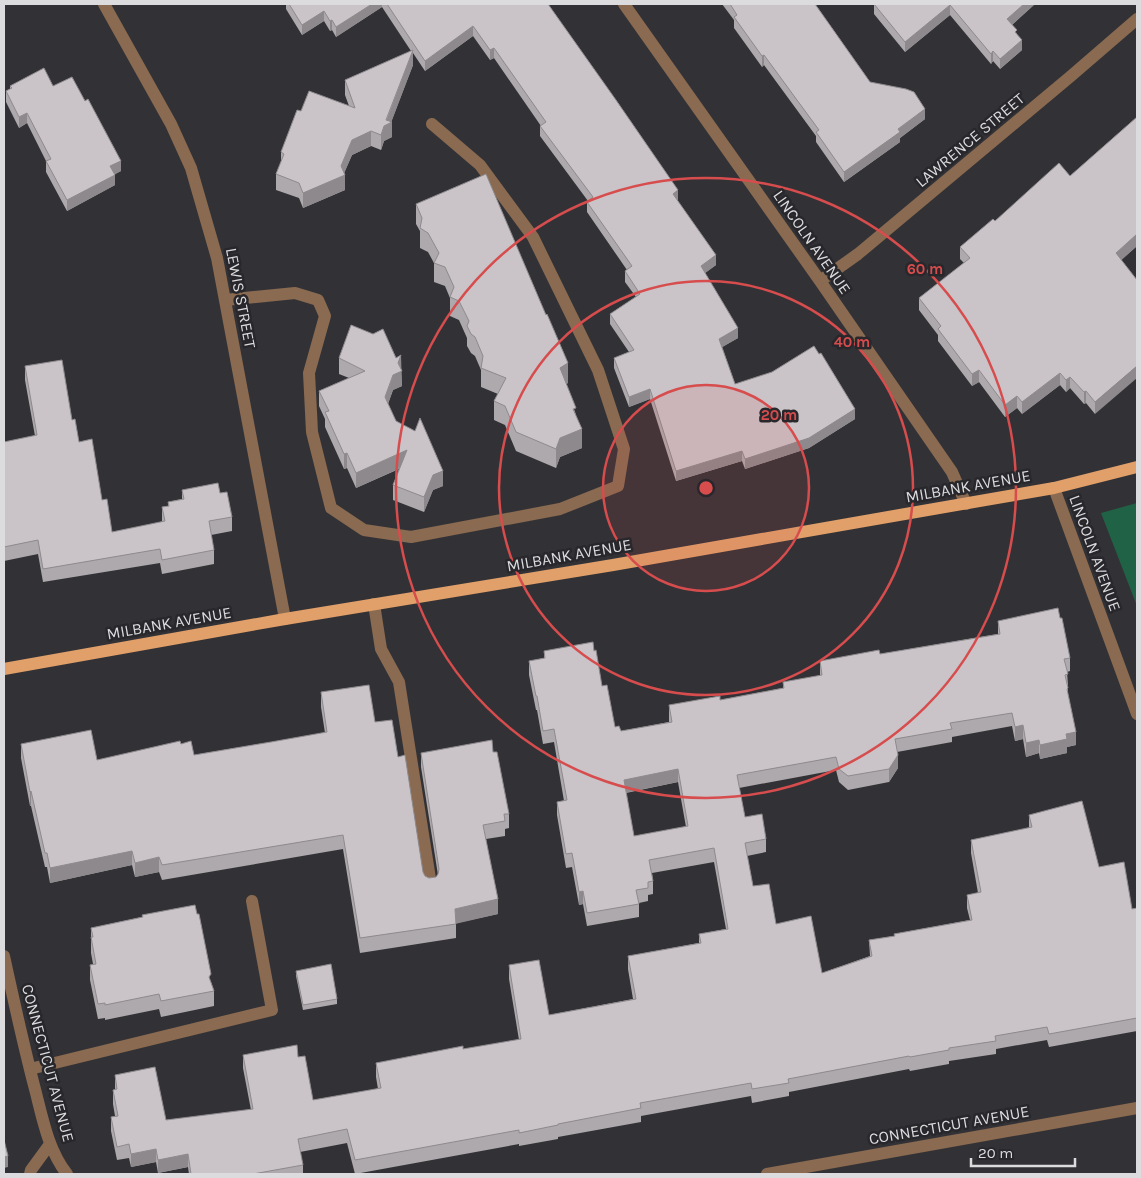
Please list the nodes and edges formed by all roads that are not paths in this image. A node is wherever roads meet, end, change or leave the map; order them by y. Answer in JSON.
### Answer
{"nodes":[{"id":1,"x":104,"y":4,"type":"edge"},
{"id":2,"x":624,"y":4,"type":"edge"},
{"id":3,"x":1137,"y":19,"type":"edge"},
{"id":4,"x":432,"y":124,"type":"dead end"},
{"id":5,"x":820,"y":281,"type":"junction"},
{"id":6,"x":225,"y":300,"type":"junction"},
{"id":7,"x":1137,"y":466,"type":"edge"},
{"id":8,"x":1054,"y":488,"type":"junction"},
{"id":9,"x":966,"y":504,"type":"junction"},
{"id":10,"x":374,"y":604,"type":"junction"},
{"id":11,"x":285,"y":620,"type":"junction"},
{"id":12,"x":4,"y":669,"type":"edge"},
{"id":13,"x":1137,"y":714,"type":"edge"},
{"id":14,"x":431,"y":885,"type":"edge"},
{"id":15,"x":252,"y":901,"type":"dead end"},
{"id":16,"x":4,"y":956,"type":"edge"},
{"id":17,"x":30,"y":1069,"type":"junction"},
{"id":18,"x":1137,"y":1108,"type":"edge"},
{"id":19,"x":50,"y":1144,"type":"junction"},
{"id":20,"x":30,"y":1174,"type":"edge"},
{"id":21,"x":67,"y":1174,"type":"edge"},
{"id":22,"x":767,"y":1174,"type":"edge"}],
"edges":[{"from":1,"to":6,"type":"street","name":"LEWIS STREET"},
{"from":2,"to":5,"type":"street","name":"LINCOLN AVENUE"},
{"from":3,"to":5,"type":"street","name":"LAWRENCE STREET"},
{"from":4,"to":6,"type":"street"},
{"from":5,"to":9,"type":"street","name":"LINCOLN AVENUE"},
{"from":6,"to":11,"type":"street","name":"LEWIS STREET"},
{"from":7,"to":8,"type":"main road","name":"MILBANK AVENUE"},
{"from":8,"to":9,"type":"main road","name":"MILBANK AVENUE"},
{"from":8,"to":13,"type":"street","name":"LINCOLN AVENUE"},
{"from":9,"to":10,"type":"main road","name":"MILBANK AVENUE"},
{"from":10,"to":11,"type":"main road","name":"MILBANK AVENUE"},
{"from":10,"to":14,"type":"street"},
{"from":11,"to":12,"type":"main road","name":"MILBANK AVENUE"},
{"from":15,"to":17,"type":"street"},
{"from":16,"to":17,"type":"street","name":"CONNECTICUT AVENUE"},
{"from":17,"to":19,"type":"street","name":"CONNECTICUT AVENUE"},
{"from":18,"to":22,"type":"street","name":"CONNECTICUT AVENUE"},
{"from":19,"to":20,"type":"street"},
{"from":19,"to":21,"type":"street","name":"CONNECTICUT AVENUE"}]}
